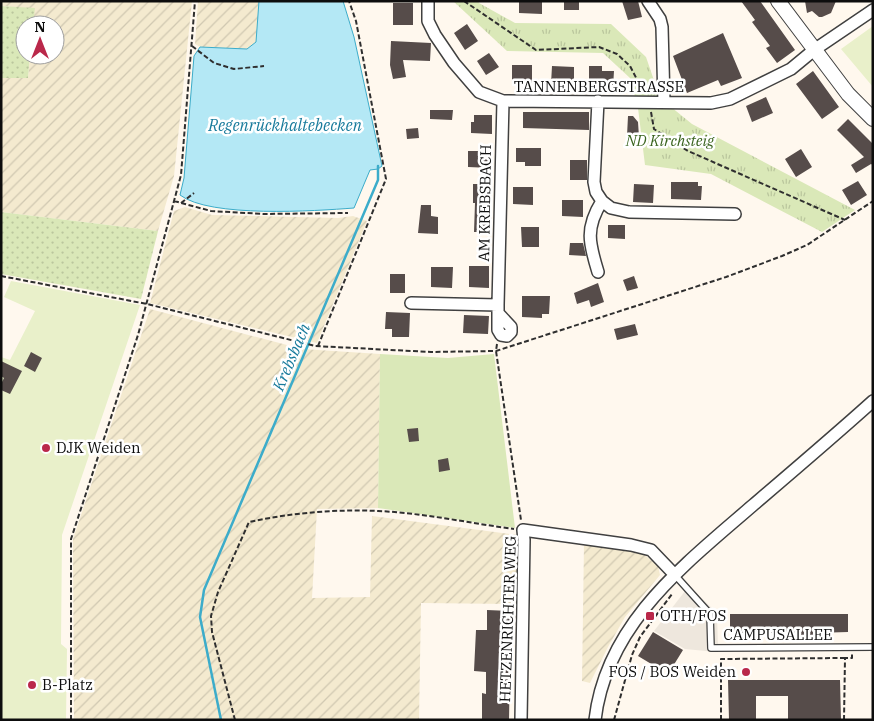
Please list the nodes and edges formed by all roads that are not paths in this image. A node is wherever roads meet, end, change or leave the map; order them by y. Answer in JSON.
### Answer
{"nodes":[{"id":1,"x":428,"y":1,"type":"edge"},
{"id":2,"x":648,"y":1,"type":"edge"},
{"id":3,"x":778,"y":1,"type":"edge"},
{"id":4,"x":873,"y":10,"type":"edge"},
{"id":5,"x":814,"y":50,"type":"junction"},
{"id":6,"x":503,"y":101,"type":"junction"},
{"id":7,"x":598,"y":101,"type":"junction"},
{"id":8,"x":664,"y":102,"type":"junction"},
{"id":9,"x":873,"y":119,"type":"edge"},
{"id":10,"x":602,"y":201,"type":"junction"},
{"id":11,"x":735,"y":214,"type":"dead end"},
{"id":12,"x":598,"y":272,"type":"dead end"},
{"id":13,"x":411,"y":303,"type":"dead end"},
{"id":14,"x":873,"y":401,"type":"edge"},
{"id":15,"x":674,"y":574,"type":"junction"},
{"id":16,"x":873,"y":647,"type":"edge"},
{"id":17,"x":521,"y":720,"type":"edge"},
{"id":18,"x":596,"y":720,"type":"edge"}],
"edges":[{"from":1,"to":6,"type":"street","name":"TANNENBERGSTRASSE"},
{"from":2,"to":8,"type":"street"},
{"from":3,"to":5,"type":"street"},
{"from":4,"to":5,"type":"street","name":"TANNENBERGSTRASSE"},
{"from":5,"to":8,"type":"street","name":"TANNENBERGSTRASSE"},
{"from":5,"to":9,"type":"street"},
{"from":6,"to":7,"type":"street","name":"TANNENBERGSTRASSE"},
{"from":6,"to":13,"type":"street","name":"AM KREBSBACH"},
{"from":7,"to":8,"type":"street","name":"TANNENBERGSTRASSE"},
{"from":7,"to":10,"type":"street"},
{"from":10,"to":11,"type":"street"},
{"from":10,"to":12,"type":"street"},
{"from":14,"to":15,"type":"street"},
{"from":15,"to":16,"type":"lane","name":"CAMPUSALLEE"},
{"from":15,"to":17,"type":"street","name":"HETZENRICHTER WEG"},
{"from":15,"to":18,"type":"street"}]}
